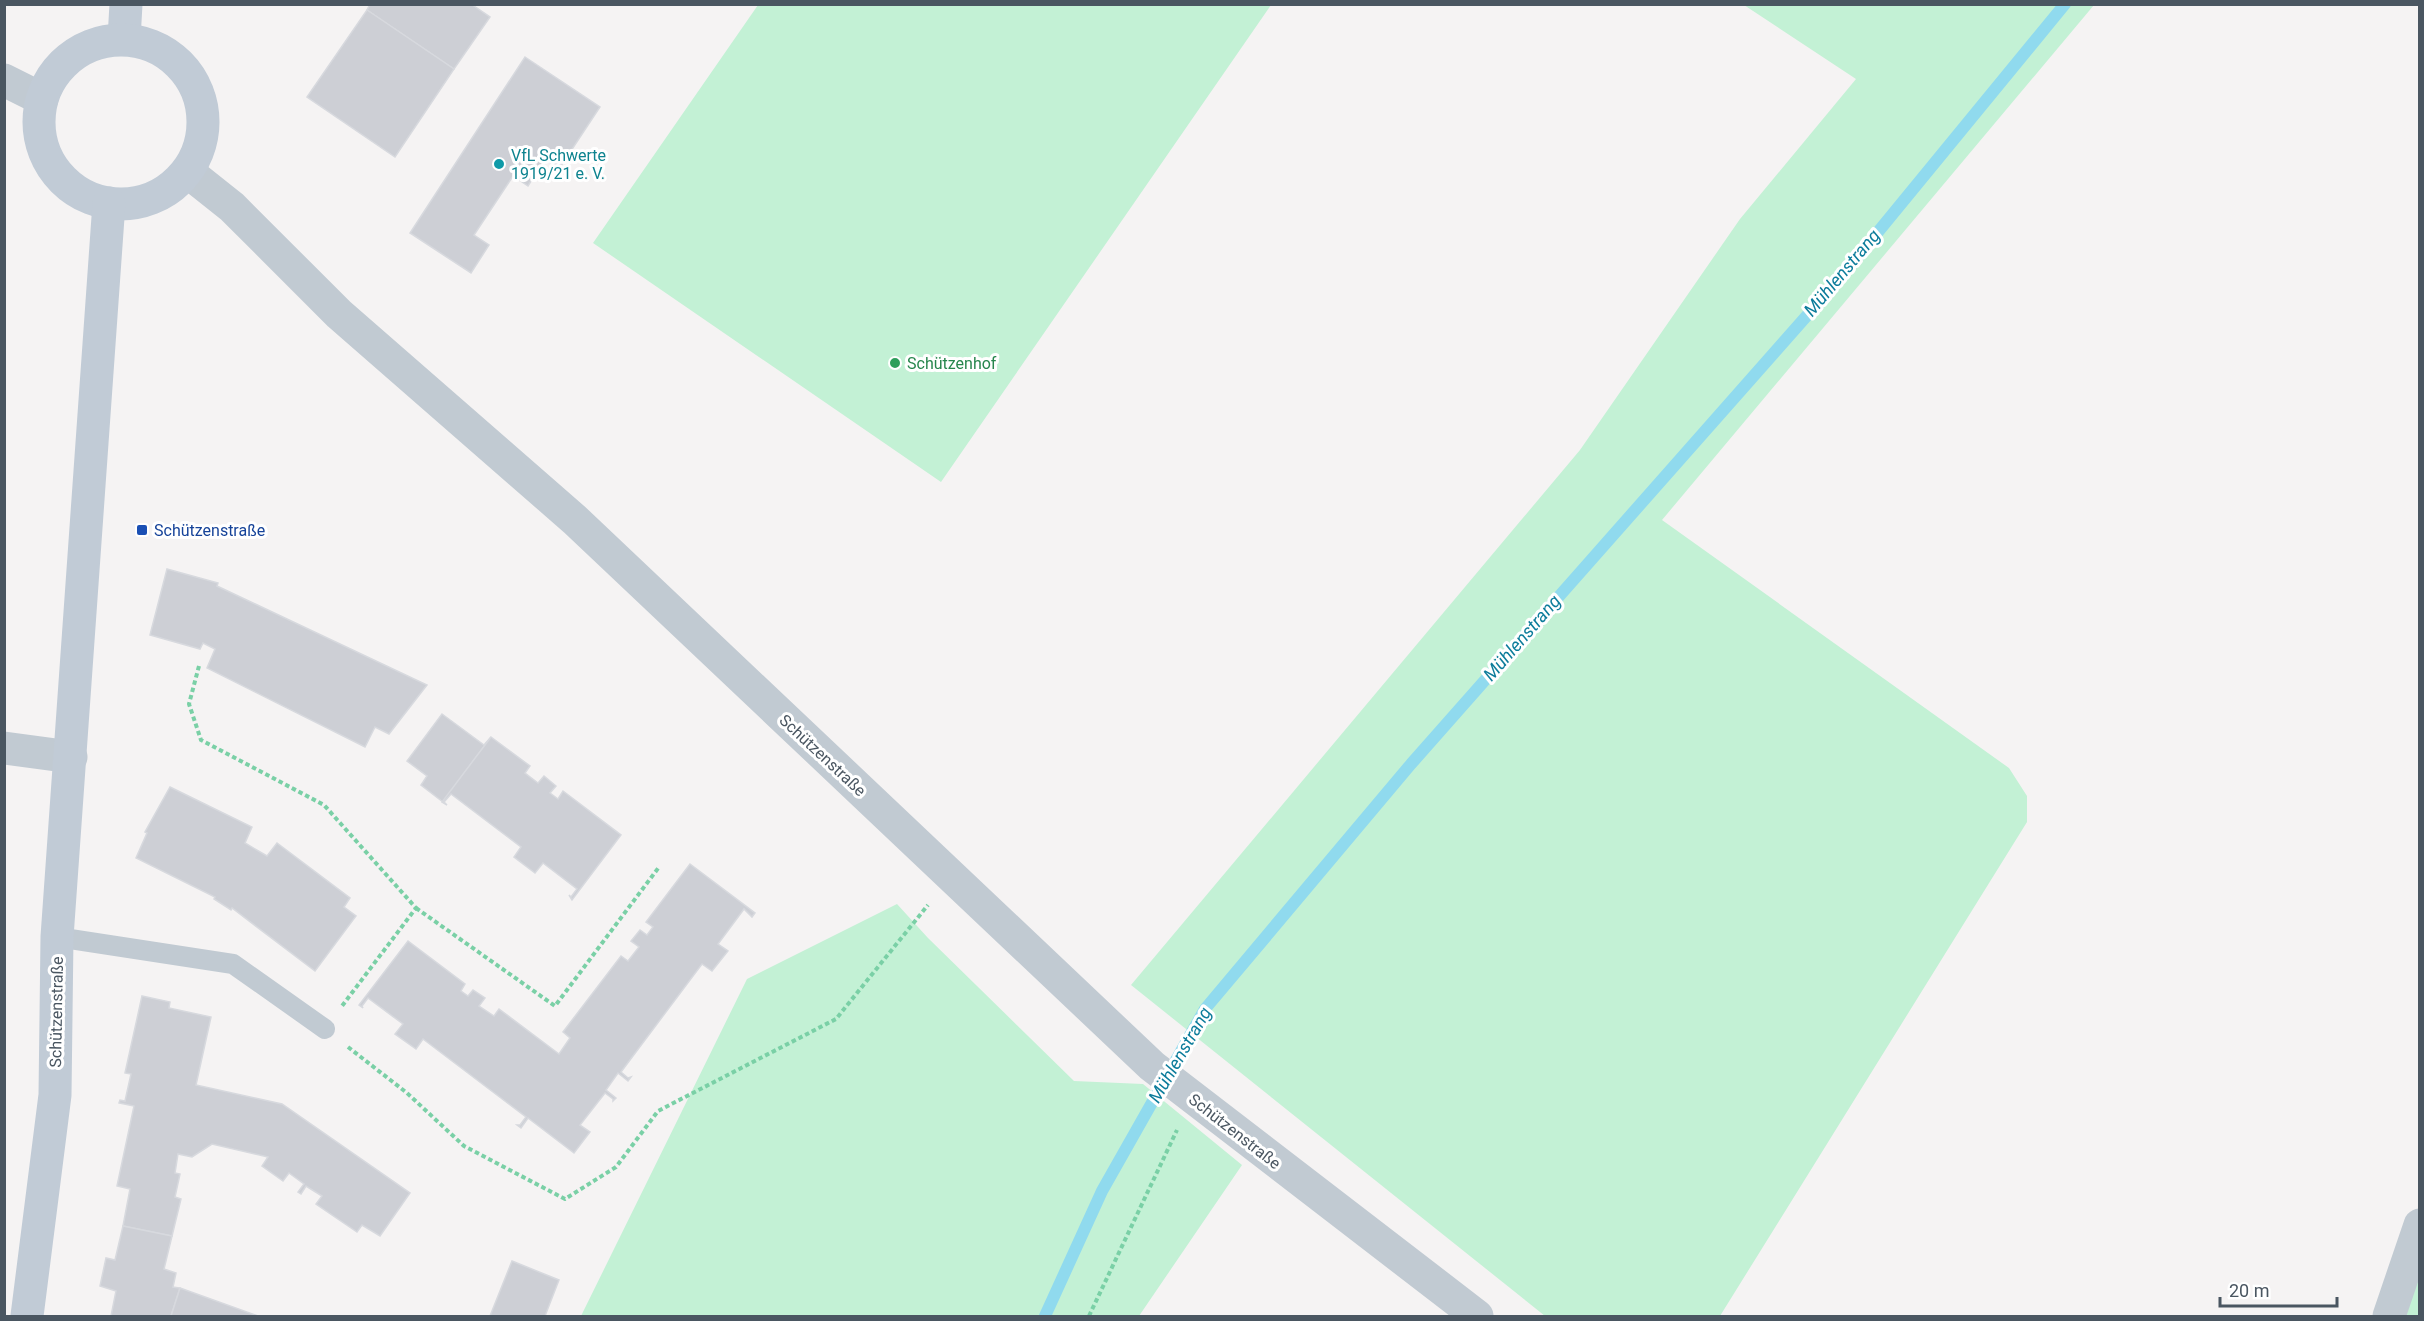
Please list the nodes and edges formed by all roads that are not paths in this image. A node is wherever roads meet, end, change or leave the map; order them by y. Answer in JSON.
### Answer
{"nodes":[{"id":1,"x":126,"y":4,"type":"edge"},
{"id":2,"x":124,"y":39,"type":"junction"},
{"id":3,"x":4,"y":80,"type":"edge"},
{"id":4,"x":42,"y":99,"type":"junction"},
{"id":5,"x":188,"y":172,"type":"junction"},
{"id":6,"x":109,"y":204,"type":"junction"},
{"id":7,"x":4,"y":748,"type":"edge"},
{"id":8,"x":71,"y":757,"type":"junction"},
{"id":9,"x":57,"y":937,"type":"junction"},
{"id":10,"x":325,"y":1029,"type":"road end"},
{"id":11,"x":2420,"y":1225,"type":"edge"},
{"id":12,"x":27,"y":1317,"type":"edge"},
{"id":13,"x":1477,"y":1317,"type":"edge"},
{"id":14,"x":2389,"y":1317,"type":"edge"}],
"edges":[{"from":1,"to":2,"type":"main road"},
{"from":2,"to":4,"type":"main road"},
{"from":2,"to":5,"type":"main road"},
{"from":3,"to":4,"type":"street"},
{"from":4,"to":6,"type":"main road"},
{"from":5,"to":6,"type":"main road"},
{"from":5,"to":13,"type":"street","name":"Schützenstraße"},
{"from":6,"to":8,"type":"main road","name":"Schützenstraße"},
{"from":7,"to":8,"type":"street"},
{"from":8,"to":9,"type":"main road","name":"Schützenstraße"},
{"from":9,"to":10,"type":"lane"},
{"from":9,"to":12,"type":"main road","name":"Schützenstraße"},
{"from":11,"to":14,"type":"street"}]}
